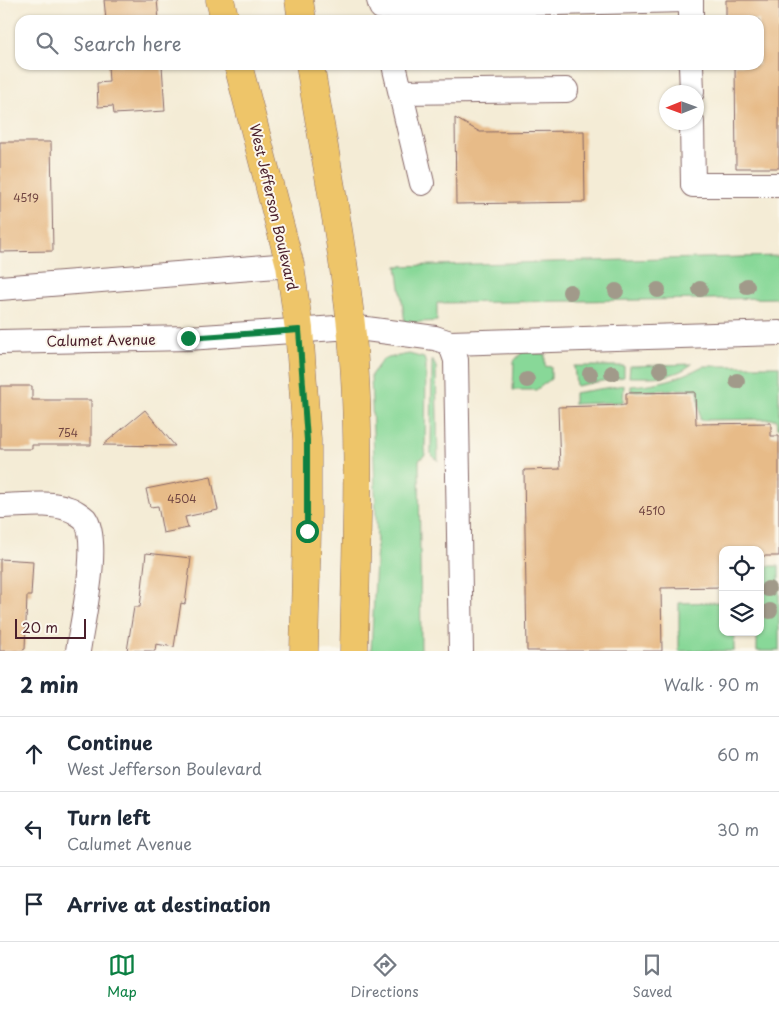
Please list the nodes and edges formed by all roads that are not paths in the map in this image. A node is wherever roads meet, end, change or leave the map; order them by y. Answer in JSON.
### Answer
{"nodes":[{"id":1,"x":220,"y":0,"type":"edge"},
{"id":2,"x":299,"y":0,"type":"edge"},
{"id":3,"x":689,"y":0,"type":"edge"},
{"id":4,"x":518,"y":2,"type":"edge"},
{"id":5,"x":381,"y":9,"type":"edge"},
{"id":6,"x":224,"y":15,"type":"edge"},
{"id":7,"x":301,"y":15,"type":"edge"},
{"id":8,"x":690,"y":15,"type":"edge"},
{"id":9,"x":239,"y":70,"type":"edge"},
{"id":10,"x":311,"y":70,"type":"edge"},
{"id":11,"x":395,"y":70,"type":"edge"},
{"id":12,"x":691,"y":70,"type":"edge"},
{"id":13,"x":692,"y":85,"type":"edge"},
{"id":14,"x":566,"y":90,"type":"dead end"},
{"id":15,"x":401,"y":92,"type":"junction"},
{"id":16,"x":692,"y":130,"type":"edge"},
{"id":17,"x":422,"y":182,"type":"dead end"},
{"id":18,"x":779,"y":184,"type":"edge"},
{"id":19,"x":290,"y":265,"type":"junction"},
{"id":20,"x":0,"y":288,"type":"edge"},
{"id":21,"x":351,"y":327,"type":"junction"},
{"id":22,"x":299,"y":330,"type":"junction"},
{"id":23,"x":779,"y":332,"type":"edge"},
{"id":24,"x":0,"y":342,"type":"edge"},
{"id":25,"x":450,"y":343,"type":"junction"},
{"id":26,"x":0,"y":506,"type":"edge"},
{"id":27,"x":78,"y":651,"type":"edge"},
{"id":28,"x":304,"y":651,"type":"edge"},
{"id":29,"x":354,"y":651,"type":"edge"},
{"id":30,"x":461,"y":651,"type":"edge"}],
"edges":[{"from":1,"to":6,"type":"main road"},
{"from":2,"to":7,"type":"main road"},
{"from":3,"to":4,"type":"street"},
{"from":3,"to":8,"type":"street"},
{"from":4,"to":5,"type":"street"},
{"from":9,"to":19,"type":"main road","name":"West Jefferson Boulevard"},
{"from":10,"to":21,"type":"main road"},
{"from":11,"to":15,"type":"street"},
{"from":12,"to":13,"type":"street"},
{"from":14,"to":15,"type":"street"},
{"from":15,"to":17,"type":"street"},
{"from":16,"to":18,"type":"street"},
{"from":19,"to":20,"type":"street"},
{"from":19,"to":22,"type":"main road","name":"West Jefferson Boulevard"},
{"from":21,"to":22,"type":"street","name":"Calumet Avenue"},
{"from":21,"to":25,"type":"street","name":"Calumet Avenue"},
{"from":21,"to":29,"type":"main road"},
{"from":22,"to":24,"type":"street","name":"Calumet Avenue"},
{"from":22,"to":28,"type":"main road","name":"West Jefferson Boulevard"},
{"from":23,"to":25,"type":"street","name":"Calumet Avenue"},
{"from":25,"to":30,"type":"street"},
{"from":26,"to":27,"type":"street"}]}
